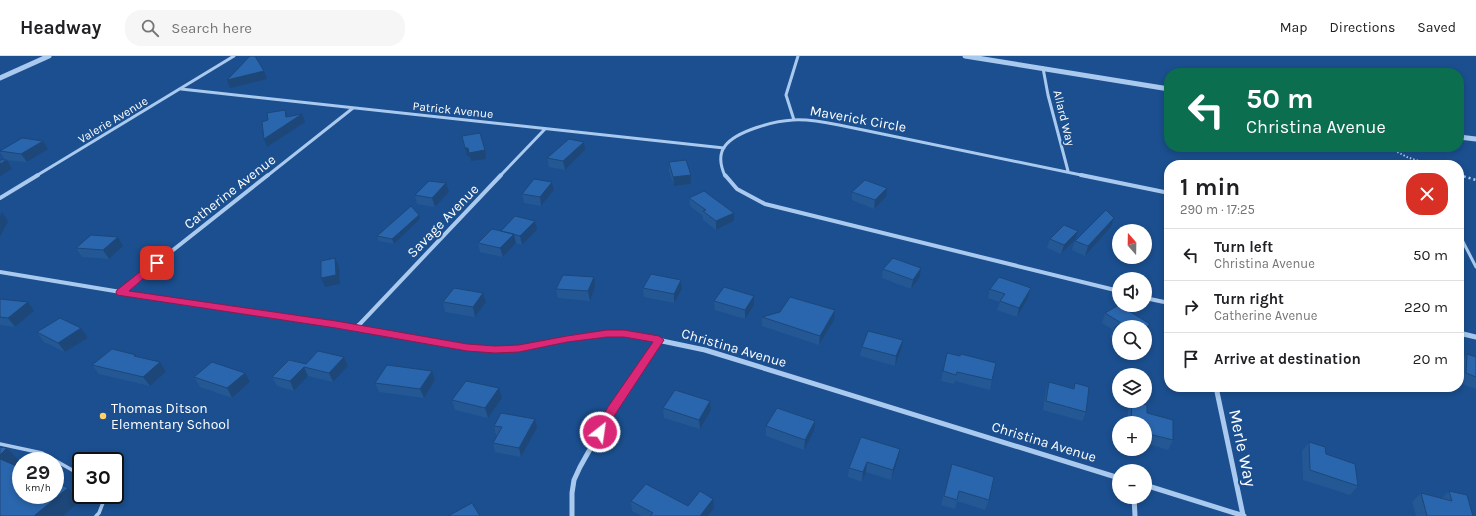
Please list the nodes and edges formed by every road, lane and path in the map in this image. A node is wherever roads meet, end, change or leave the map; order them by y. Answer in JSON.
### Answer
{"nodes":[{"id":1,"x":49,"y":56,"type":"edge"},
{"id":2,"x":234,"y":56,"type":"edge"},
{"id":3,"x":798,"y":56,"type":"edge"},
{"id":4,"x":965,"y":56,"type":"edge"},
{"id":5,"x":1043,"y":68,"type":"junction"},
{"id":6,"x":0,"y":78,"type":"edge"},
{"id":7,"x":1164,"y":88,"type":"edge"},
{"id":8,"x":181,"y":89,"type":"junction"},
{"id":9,"x":353,"y":108,"type":"junction"},
{"id":10,"x":794,"y":120,"type":"junction"},
{"id":11,"x":545,"y":129,"type":"junction"},
{"id":12,"x":1464,"y":138,"type":"edge"},
{"id":13,"x":1476,"y":140,"type":"edge"},
{"id":14,"x":724,"y":148,"type":"junction"},
{"id":15,"x":1398,"y":152,"type":"edge"},
{"id":16,"x":1416,"y":160,"type":"edge"},
{"id":17,"x":1068,"y":172,"type":"junction"},
{"id":18,"x":1464,"y":176,"type":"edge"},
{"id":19,"x":1476,"y":180,"type":"edge"},
{"id":20,"x":1164,"y":191,"type":"edge"},
{"id":21,"x":0,"y":198,"type":"edge"},
{"id":22,"x":1464,"y":243,"type":"edge"},
{"id":23,"x":1476,"y":267,"type":"edge"},
{"id":24,"x":0,"y":272,"type":"edge"},
{"id":25,"x":1112,"y":289,"type":"edge"},
{"id":26,"x":120,"y":292,"type":"junction"},
{"id":27,"x":1152,"y":299,"type":"edge"},
{"id":28,"x":1164,"y":302,"type":"edge"},
{"id":29,"x":356,"y":328,"type":"junction"},
{"id":30,"x":1464,"y":333,"type":"edge"},
{"id":31,"x":1476,"y":337,"type":"edge"},
{"id":32,"x":659,"y":340,"type":"junction"},
{"id":33,"x":1217,"y":392,"type":"edge"},
{"id":34,"x":0,"y":444,"type":"edge"},
{"id":35,"x":72,"y":470,"type":"edge"},
{"id":36,"x":1112,"y":476,"type":"edge"},
{"id":37,"x":1152,"y":488,"type":"edge"},
{"id":38,"x":102,"y":504,"type":"edge"},
{"id":39,"x":1134,"y":504,"type":"edge"},
{"id":40,"x":96,"y":516,"type":"edge"},
{"id":41,"x":572,"y":516,"type":"edge"},
{"id":42,"x":1135,"y":516,"type":"edge"},
{"id":43,"x":1244,"y":516,"type":"edge"}],
"edges":[{"from":1,"to":6,"type":"street"},
{"from":2,"to":8,"type":"street","name":"Valerie Avenue"},
{"from":3,"to":10,"type":"street"},
{"from":4,"to":5,"type":"street"},
{"from":5,"to":7,"type":"street"},
{"from":5,"to":17,"type":"street","name":"Allard Way"},
{"from":8,"to":9,"type":"street","name":"Patrick Avenue"},
{"from":8,"to":21,"type":"street","name":"Valerie Avenue"},
{"from":9,"to":11,"type":"street","name":"Patrick Avenue"},
{"from":9,"to":26,"type":"street","name":"Catherine Avenue"},
{"from":10,"to":14,"type":"street","name":"Maverick Circle"},
{"from":10,"to":17,"type":"street","name":"Maverick Circle"},
{"from":11,"to":14,"type":"street","name":"Patrick Avenue"},
{"from":11,"to":29,"type":"street","name":"Savage Avenue"},
{"from":12,"to":13,"type":"street"},
{"from":14,"to":25,"type":"street"},
{"from":15,"to":16,"type":"path"},
{"from":17,"to":20,"type":"street","name":"Maverick Circle"},
{"from":18,"to":19,"type":"path"},
{"from":22,"to":23,"type":"lane"},
{"from":24,"to":26,"type":"street","name":"Christina Avenue"},
{"from":26,"to":29,"type":"street","name":"Christina Avenue"},
{"from":27,"to":28,"type":"street"},
{"from":29,"to":32,"type":"street","name":"Christina Avenue"},
{"from":30,"to":31,"type":"street"},
{"from":32,"to":36,"type":"street","name":"Christina Avenue"},
{"from":32,"to":41,"type":"street"},
{"from":33,"to":43,"type":"street","name":"Merle Way"},
{"from":34,"to":35,"type":"lane"},
{"from":37,"to":43,"type":"street"},
{"from":38,"to":40,"type":"lane"},
{"from":39,"to":42,"type":"street"}]}
